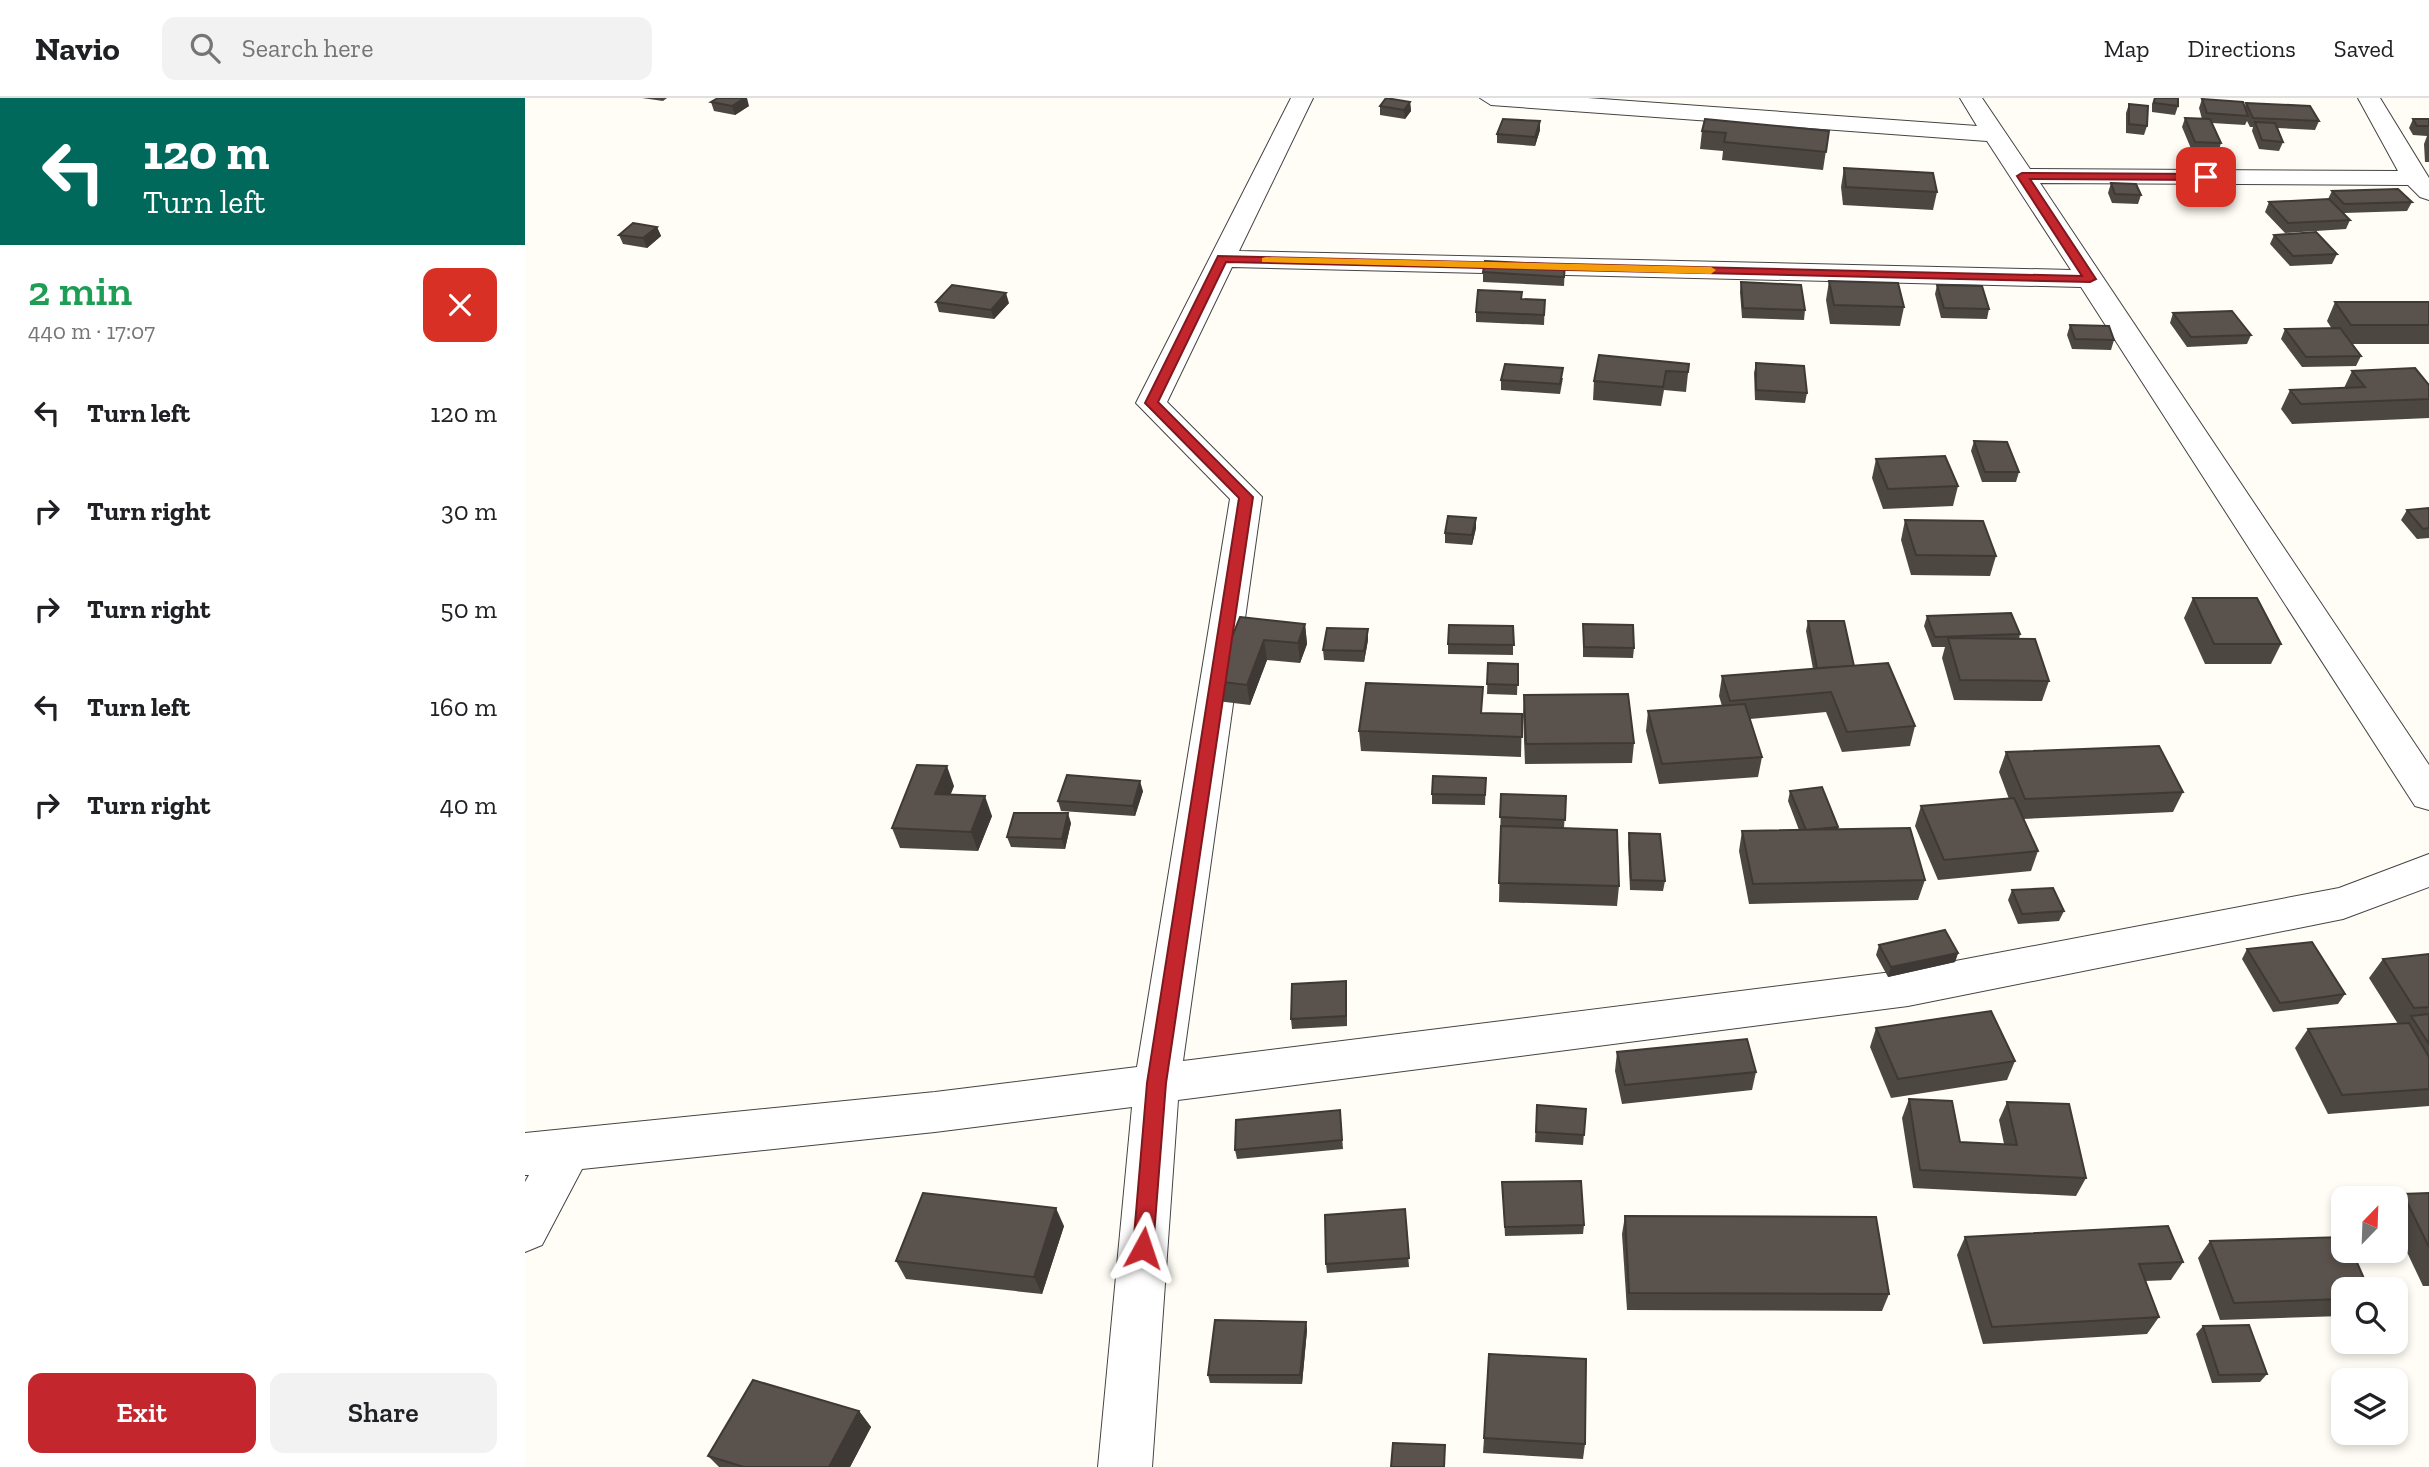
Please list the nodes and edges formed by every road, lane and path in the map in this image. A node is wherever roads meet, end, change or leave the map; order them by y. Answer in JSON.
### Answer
{"nodes":[{"id":1,"x":1302,"y":98,"type":"edge"},
{"id":2,"x":1491,"y":98,"type":"edge"},
{"id":3,"x":1971,"y":98,"type":"edge"},
{"id":4,"x":2369,"y":98,"type":"edge"},
{"id":5,"x":1995,"y":134,"type":"junction"},
{"id":6,"x":2022,"y":176,"type":"junction"},
{"id":7,"x":2422,"y":185,"type":"edge"},
{"id":8,"x":1222,"y":259,"type":"junction"},
{"id":9,"x":2090,"y":279,"type":"junction"},
{"id":10,"x":2429,"y":796,"type":"edge"},
{"id":11,"x":2429,"y":870,"type":"edge"},
{"id":12,"x":1157,"y":1083,"type":"junction"},
{"id":13,"x":546,"y":1152,"type":"edge"},
{"id":14,"x":525,"y":1229,"type":"edge"},
{"id":15,"x":1125,"y":1467,"type":"edge"}],
"edges":[{"from":1,"to":8,"type":"street"},
{"from":2,"to":5,"type":"street"},
{"from":3,"to":5,"type":"street"},
{"from":4,"to":7,"type":"street"},
{"from":5,"to":6,"type":"street"},
{"from":6,"to":7,"type":"street"},
{"from":6,"to":9,"type":"street"},
{"from":8,"to":9,"type":"street"},
{"from":8,"to":12,"type":"street"},
{"from":9,"to":10,"type":"street"},
{"from":11,"to":12,"type":"street"},
{"from":12,"to":13,"type":"street"},
{"from":12,"to":15,"type":"street"},
{"from":13,"to":14,"type":"street"}]}
